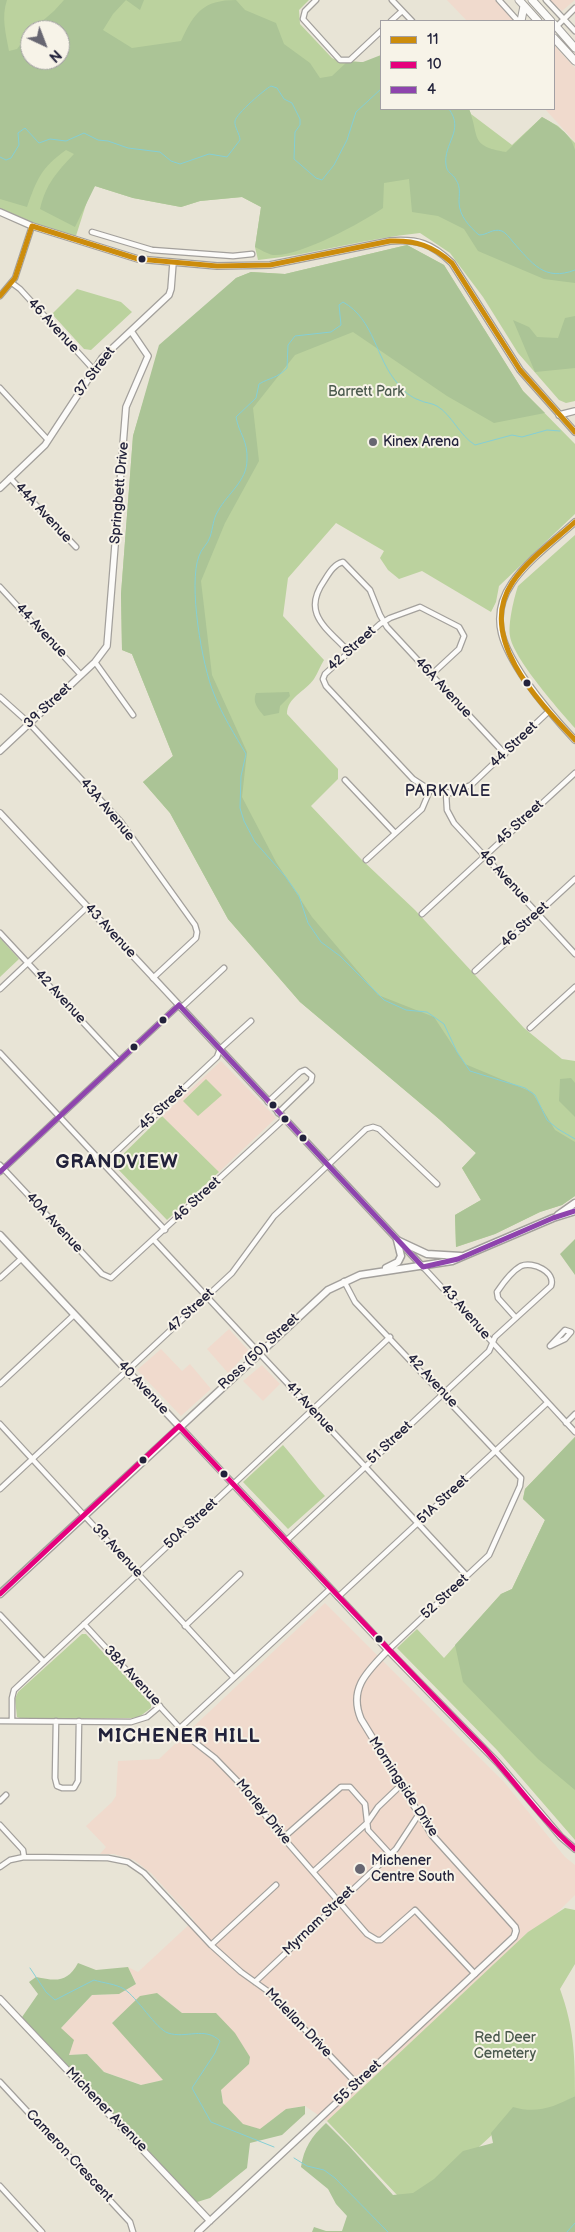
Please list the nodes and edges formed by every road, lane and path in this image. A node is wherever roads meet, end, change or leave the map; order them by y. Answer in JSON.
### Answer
{"nodes":[{"id":1,"x":316,"y":0,"type":"edge"},
{"id":2,"x":392,"y":0,"type":"edge"},
{"id":3,"x":499,"y":0,"type":"edge"},
{"id":4,"x":532,"y":0,"type":"edge"},
{"id":5,"x":546,"y":0,"type":"edge"},
{"id":6,"x":521,"y":3,"type":"edge"},
{"id":7,"x":575,"y":8,"type":"edge"},
{"id":8,"x":402,"y":11,"type":"junction"},
{"id":9,"x":564,"y":19,"type":"junction"},
{"id":10,"x":392,"y":20,"type":"edge"},
{"id":11,"x":411,"y":20,"type":"edge"},
{"id":12,"x":519,"y":20,"type":"edge"},
{"id":13,"x":520,"y":20,"type":"edge"},
{"id":14,"x":537,"y":20,"type":"edge"},
{"id":15,"x":550,"y":20,"type":"edge"},
{"id":16,"x":555,"y":24,"type":"edge"},
{"id":17,"x":555,"y":25,"type":"edge"},
{"id":18,"x":575,"y":31,"type":"edge"},
{"id":19,"x":380,"y":32,"type":"edge"},
{"id":20,"x":555,"y":39,"type":"edge"},
{"id":21,"x":575,"y":48,"type":"edge"},
{"id":22,"x":575,"y":62,"type":"edge"},
{"id":23,"x":0,"y":212,"type":"edge"},
{"id":24,"x":32,"y":226,"type":"junction"},
{"id":25,"x":92,"y":232,"type":"dead end"},
{"id":26,"x":174,"y":252,"type":"junction"},
{"id":27,"x":252,"y":254,"type":"dead end"},
{"id":28,"x":173,"y":263,"type":"junction"},
{"id":29,"x":12,"y":284,"type":"junction"},
{"id":30,"x":0,"y":296,"type":"edge"},
{"id":31,"x":131,"y":330,"type":"junction"},
{"id":32,"x":94,"y":370,"type":"junction"},
{"id":33,"x":0,"y":388,"type":"edge"},
{"id":34,"x":575,"y":411,"type":"edge"},
{"id":35,"x":559,"y":415,"type":"junction"},
{"id":36,"x":575,"y":432,"type":"edge"},
{"id":37,"x":48,"y":440,"type":"junction"},
{"id":38,"x":10,"y":478,"type":"junction"},
{"id":39,"x":0,"y":488,"type":"edge"},
{"id":40,"x":575,"y":522,"type":"edge"},
{"id":41,"x":76,"y":547,"type":"dead end"},
{"id":42,"x":0,"y":587,"type":"edge"},
{"id":43,"x":383,"y":622,"type":"junction"},
{"id":44,"x":349,"y":652,"type":"junction"},
{"id":45,"x":95,"y":662,"type":"junction"},
{"id":46,"x":81,"y":675,"type":"junction"},
{"id":47,"x":431,"y":675,"type":"junction"},
{"id":48,"x":0,"y":697,"type":"edge"},
{"id":49,"x":548,"y":712,"type":"junction"},
{"id":50,"x":133,"y":715,"type":"dead end"},
{"id":51,"x":29,"y":723,"type":"junction"},
{"id":52,"x":575,"y":740,"type":"edge"},
{"id":53,"x":0,"y":751,"type":"edge"},
{"id":54,"x":505,"y":754,"type":"junction"},
{"id":55,"x":575,"y":772,"type":"edge"},
{"id":56,"x":345,"y":780,"type":"dead end"},
{"id":57,"x":430,"y":790,"type":"junction"},
{"id":58,"x":446,"y":793,"type":"junction"},
{"id":59,"x":0,"y":813,"type":"edge"},
{"id":60,"x":395,"y":834,"type":"junction"},
{"id":61,"x":484,"y":856,"type":"junction"},
{"id":62,"x":366,"y":860,"type":"dead end"},
{"id":63,"x":575,"y":879,"type":"edge"},
{"id":64,"x":88,"y":907,"type":"junction"},
{"id":65,"x":422,"y":914,"type":"dead end"},
{"id":66,"x":538,"y":914,"type":"junction"},
{"id":67,"x":0,"y":933,"type":"edge"},
{"id":68,"x":575,"y":954,"type":"edge"},
{"id":69,"x":28,"y":963,"type":"junction"},
{"id":70,"x":224,"y":968,"type":"dead end"},
{"id":71,"x":475,"y":971,"type":"dead end"},
{"id":72,"x":153,"y":978,"type":"junction"},
{"id":73,"x":575,"y":987,"type":"edge"},
{"id":74,"x":0,"y":989,"type":"edge"},
{"id":75,"x":180,"y":1007,"type":"junction"},
{"id":76,"x":250,"y":1021,"type":"dead end"},
{"id":77,"x":530,"y":1028,"type":"dead end"},
{"id":78,"x":220,"y":1050,"type":"junction"},
{"id":79,"x":0,"y":1053,"type":"edge"},
{"id":80,"x":119,"y":1061,"type":"junction"},
{"id":81,"x":268,"y":1102,"type":"junction"},
{"id":82,"x":278,"y":1113,"type":"junction"},
{"id":83,"x":59,"y":1117,"type":"junction"},
{"id":84,"x":284,"y":1119,"type":"junction"},
{"id":85,"x":103,"y":1164,"type":"junction"},
{"id":86,"x":328,"y":1166,"type":"junction"},
{"id":87,"x":1,"y":1169,"type":"edge"},
{"id":88,"x":437,"y":1184,"type":"dead end"},
{"id":89,"x":575,"y":1203,"type":"edge"},
{"id":90,"x":575,"y":1211,"type":"edge"},
{"id":91,"x":553,"y":1218,"type":"junction"},
{"id":92,"x":165,"y":1230,"type":"junction"},
{"id":93,"x":0,"y":1234,"type":"edge"},
{"id":94,"x":154,"y":1240,"type":"junction"},
{"id":95,"x":397,"y":1240,"type":"junction"},
{"id":96,"x":465,"y":1256,"type":"junction"},
{"id":97,"x":22,"y":1258,"type":"junction"},
{"id":98,"x":423,"y":1267,"type":"junction"},
{"id":99,"x":382,"y":1271,"type":"junction"},
{"id":100,"x":0,"y":1278,"type":"edge"},
{"id":101,"x":109,"y":1278,"type":"joint"},
{"id":102,"x":344,"y":1281,"type":"junction"},
{"id":103,"x":206,"y":1297,"type":"junction"},
{"id":104,"x":74,"y":1315,"type":"junction"},
{"id":105,"x":516,"y":1318,"type":"junction"},
{"id":106,"x":390,"y":1337,"type":"junction"},
{"id":107,"x":493,"y":1344,"type":"junction"},
{"id":108,"x":259,"y":1353,"type":"junction"},
{"id":109,"x":127,"y":1371,"type":"junction"},
{"id":110,"x":0,"y":1384,"type":"edge"},
{"id":111,"x":444,"y":1394,"type":"junction"},
{"id":112,"x":547,"y":1403,"type":"junction"},
{"id":113,"x":312,"y":1410,"type":"junction"},
{"id":114,"x":575,"y":1414,"type":"edge"},
{"id":115,"x":566,"y":1423,"type":"junction"},
{"id":116,"x":0,"y":1424,"type":"edge"},
{"id":117,"x":179,"y":1426,"type":"junction"},
{"id":118,"x":575,"y":1432,"type":"edge"},
{"id":119,"x":496,"y":1450,"type":"junction"},
{"id":120,"x":32,"y":1459,"type":"junction"},
{"id":121,"x":365,"y":1467,"type":"junction"},
{"id":122,"x":521,"y":1481,"type":"joint"},
{"id":123,"x":233,"y":1484,"type":"junction"},
{"id":124,"x":0,"y":1489,"type":"edge"},
{"id":125,"x":85,"y":1515,"type":"junction"},
{"id":126,"x":418,"y":1523,"type":"junction"},
{"id":127,"x":286,"y":1541,"type":"junction"},
{"id":128,"x":138,"y":1574,"type":"junction"},
{"id":129,"x":240,"y":1574,"type":"dead end"},
{"id":130,"x":467,"y":1576,"type":"junction"},
{"id":131,"x":330,"y":1589,"type":"junction"},
{"id":132,"x":0,"y":1594,"type":"edge"},
{"id":133,"x":338,"y":1597,"type":"junction"},
{"id":134,"x":0,"y":1615,"type":"edge"},
{"id":135,"x":84,"y":1624,"type":"junction"},
{"id":136,"x":185,"y":1626,"type":"junction"},
{"id":137,"x":388,"y":1650,"type":"junction"},
{"id":138,"x":44,"y":1662,"type":"junction"},
{"id":139,"x":234,"y":1678,"type":"junction"},
{"id":140,"x":356,"y":1703,"type":"joint"},
{"id":141,"x":160,"y":1706,"type":"junction"},
{"id":142,"x":0,"y":1720,"type":"edge"},
{"id":143,"x":12,"y":1720,"type":"junction"},
{"id":144,"x":56,"y":1721,"type":"junction"},
{"id":145,"x":80,"y":1721,"type":"junction"},
{"id":146,"x":180,"y":1728,"type":"junction"},
{"id":147,"x":401,"y":1785,"type":"junction"},
{"id":148,"x":6,"y":1795,"type":"dead end"},
{"id":149,"x":0,"y":1801,"type":"edge"},
{"id":150,"x":419,"y":1814,"type":"junction"},
{"id":151,"x":367,"y":1823,"type":"junction"},
{"id":152,"x":0,"y":1825,"type":"edge"},
{"id":153,"x":283,"y":1838,"type":"junction"},
{"id":154,"x":574,"y":1849,"type":"edge"},
{"id":155,"x":390,"y":1854,"type":"junction"},
{"id":156,"x":24,"y":1857,"type":"junction"},
{"id":157,"x":0,"y":1866,"type":"edge"},
{"id":158,"x":313,"y":1872,"type":"junction"},
{"id":159,"x":276,"y":1885,"type":"dead end"},
{"id":160,"x":339,"y":1902,"type":"junction"},
{"id":161,"x":516,"y":1933,"type":"joint"},
{"id":162,"x":211,"y":1945,"type":"junction"},
{"id":163,"x":475,"y":1974,"type":"junction"},
{"id":164,"x":255,"y":1982,"type":"junction"},
{"id":165,"x":0,"y":1999,"type":"edge"},
{"id":166,"x":0,"y":2082,"type":"edge"},
{"id":167,"x":357,"y":2084,"type":"junction"},
{"id":168,"x":0,"y":2186,"type":"edge"},
{"id":169,"x":210,"y":2221,"type":"junction"},
{"id":170,"x":42,"y":2232,"type":"edge"},
{"id":171,"x":133,"y":2232,"type":"edge"},
{"id":172,"x":198,"y":2232,"type":"edge"}],
"edges":[{"from":1,"to":19,"type":"street"},
{"from":2,"to":8,"type":"street"},
{"from":3,"to":12,"type":"street"},
{"from":4,"to":15,"type":"main road"},
{"from":5,"to":9,"type":"street"},
{"from":6,"to":13,"type":"main road"},
{"from":6,"to":14,"type":"main road"},
{"from":7,"to":9,"type":"street"},
{"from":8,"to":10,"type":"street"},
{"from":8,"to":11,"type":"street"},
{"from":9,"to":16,"type":"street"},
{"from":9,"to":18,"type":"street"},
{"from":17,"to":21,"type":"main road"},
{"from":20,"to":22,"type":"main road"},
{"from":23,"to":24,"type":"street"},
{"from":24,"to":28,"type":"street"},
{"from":24,"to":29,"type":"street"},
{"from":25,"to":26,"type":"street"},
{"from":26,"to":27,"type":"street"},
{"from":26,"to":28,"type":"street","name":"37 Street"},
{"from":28,"to":31,"type":"street","name":"37 Street"},
{"from":28,"to":35,"type":"street"},
{"from":29,"to":30,"type":"street"},
{"from":29,"to":32,"type":"street","name":"46 Avenue"},
{"from":31,"to":32,"type":"street","name":"37 Street"},
{"from":31,"to":45,"type":"street","name":"Springbett Drive"},
{"from":32,"to":37,"type":"street","name":"37 Street"},
{"from":33,"to":37,"type":"street"},
{"from":34,"to":35,"type":"street"},
{"from":35,"to":36,"type":"street"},
{"from":37,"to":38,"type":"street","name":"37 Street"},
{"from":38,"to":39,"type":"street","name":"37 Street"},
{"from":38,"to":41,"type":"street","name":"44A Avenue"},
{"from":40,"to":49,"type":"street"},
{"from":42,"to":46,"type":"street","name":"44 Avenue"},
{"from":43,"to":44,"type":"street","name":"42 Street"},
{"from":43,"to":44,"type":"street"},
{"from":43,"to":47,"type":"street","name":"46A Avenue"},
{"from":43,"to":47,"type":"street"},
{"from":44,"to":57,"type":"street","name":"42 Street"},
{"from":45,"to":46,"type":"street","name":"39 Street"},
{"from":45,"to":50,"type":"street"},
{"from":46,"to":51,"type":"street","name":"39 Street"},
{"from":47,"to":54,"type":"street","name":"46A Avenue"},
{"from":48,"to":51,"type":"street","name":"43A Avenue"},
{"from":49,"to":52,"type":"street"},
{"from":49,"to":54,"type":"street","name":"44 Street"},
{"from":51,"to":53,"type":"street","name":"39 Street"},
{"from":51,"to":72,"type":"street","name":"43A Avenue"},
{"from":54,"to":58,"type":"street","name":"44 Street"},
{"from":55,"to":61,"type":"street","name":"45 Street"},
{"from":56,"to":60,"type":"street"},
{"from":57,"to":58,"type":"street","name":"44 Street"},
{"from":57,"to":60,"type":"street"},
{"from":58,"to":61,"type":"street","name":"46 Avenue"},
{"from":59,"to":64,"type":"street","name":"43 Avenue"},
{"from":60,"to":62,"type":"street"},
{"from":61,"to":65,"type":"street","name":"45 Street"},
{"from":61,"to":66,"type":"street","name":"46 Avenue"},
{"from":63,"to":66,"type":"street","name":"46 Street"},
{"from":64,"to":69,"type":"street"},
{"from":64,"to":72,"type":"street","name":"43 Avenue"},
{"from":66,"to":68,"type":"street","name":"46 Avenue"},
{"from":66,"to":71,"type":"street","name":"46 Street"},
{"from":67,"to":69,"type":"street","name":"42 Avenue"},
{"from":69,"to":74,"type":"street"},
{"from":69,"to":80,"type":"street","name":"42 Avenue"},
{"from":70,"to":75,"type":"street"},
{"from":72,"to":75,"type":"street","name":"43 Avenue"},
{"from":73,"to":77,"type":"street"},
{"from":75,"to":78,"type":"street","name":"43 Avenue"},
{"from":75,"to":80,"type":"street"},
{"from":76,"to":78,"type":"street"},
{"from":78,"to":81,"type":"street","name":"43 Avenue"},
{"from":78,"to":85,"type":"street","name":"45 Street"},
{"from":79,"to":83,"type":"street"},
{"from":80,"to":83,"type":"street"},
{"from":81,"to":82,"type":"street","name":"43 Avenue"},
{"from":81,"to":82,"type":"street"},
{"from":82,"to":84,"type":"street","name":"43 Avenue"},
{"from":83,"to":85,"type":"street"},
{"from":83,"to":87,"type":"street"},
{"from":84,"to":86,"type":"street","name":"43 Avenue"},
{"from":84,"to":92,"type":"street","name":"46 Street"},
{"from":85,"to":92,"type":"street"},
{"from":86,"to":88,"type":"street","name":"47 Street"},
{"from":86,"to":95,"type":"street","name":"43 Avenue"},
{"from":86,"to":103,"type":"street","name":"47 Street"},
{"from":87,"to":101,"type":"street","name":"40A Avenue"},
{"from":89,"to":91,"type":"main road"},
{"from":90,"to":91,"type":"main road","name":"Ross (50) Street"},
{"from":91,"to":96,"type":"main road","name":"Ross (50) Street"},
{"from":92,"to":94,"type":"street","name":"46 Street"},
{"from":93,"to":97,"type":"main road","name":"40 Avenue"},
{"from":94,"to":101,"type":"street","name":"46 Street"},
{"from":94,"to":103,"type":"street","name":"41 Avenue"},
{"from":95,"to":96,"type":"main road"},
{"from":95,"to":98,"type":"street","name":"43 Avenue"},
{"from":95,"to":99,"type":"main road"},
{"from":96,"to":98,"type":"main road","name":"Ross (50) Street"},
{"from":97,"to":100,"type":"street"},
{"from":97,"to":104,"type":"main road","name":"40 Avenue"},
{"from":98,"to":99,"type":"main road","name":"Ross (50) Street"},
{"from":98,"to":107,"type":"street","name":"43 Avenue"},
{"from":99,"to":102,"type":"main road","name":"Ross (50) Street"},
{"from":102,"to":106,"type":"street","name":"42 Avenue"},
{"from":102,"to":108,"type":"main road","name":"Ross (50) Street"},
{"from":103,"to":108,"type":"street","name":"41 Avenue"},
{"from":103,"to":109,"type":"street","name":"47 Street"},
{"from":104,"to":109,"type":"main road","name":"40 Avenue"},
{"from":104,"to":110,"type":"street"},
{"from":105,"to":105,"type":"street","name":"51 Street"},
{"from":105,"to":107,"type":"street","name":"51 Street"},
{"from":106,"to":111,"type":"street","name":"42 Avenue"},
{"from":106,"to":113,"type":"street","name":"50A Street"},
{"from":107,"to":111,"type":"street","name":"51 Street"},
{"from":107,"to":112,"type":"street","name":"43 Avenue"},
{"from":108,"to":113,"type":"street","name":"41 Avenue"},
{"from":108,"to":117,"type":"main road","name":"Ross (50) Street"},
{"from":109,"to":117,"type":"main road","name":"40 Avenue"},
{"from":109,"to":120,"type":"street","name":"47 Street"},
{"from":111,"to":119,"type":"street","name":"42 Avenue"},
{"from":111,"to":121,"type":"street","name":"51 Street"},
{"from":112,"to":115,"type":"street","name":"43 Avenue"},
{"from":112,"to":119,"type":"street","name":"51A Street"},
{"from":113,"to":121,"type":"street","name":"41 Avenue"},
{"from":113,"to":123,"type":"street","name":"50A Street"},
{"from":114,"to":115,"type":"street"},
{"from":115,"to":118,"type":"street","name":"43 Avenue"},
{"from":116,"to":120,"type":"street","name":"39 Avenue"},
{"from":117,"to":123,"type":"street","name":"40 Avenue"},
{"from":117,"to":125,"type":"main road","name":"Ross (50) Street"},
{"from":119,"to":122,"type":"street","name":"42 Avenue"},
{"from":119,"to":126,"type":"street","name":"51A Street"},
{"from":120,"to":124,"type":"street","name":"47 Street"},
{"from":120,"to":125,"type":"street","name":"39 Avenue"},
{"from":121,"to":126,"type":"street","name":"41 Avenue"},
{"from":121,"to":127,"type":"street","name":"51 Street"},
{"from":122,"to":130,"type":"street","name":"52 Street"},
{"from":123,"to":127,"type":"street","name":"40 Avenue"},
{"from":123,"to":128,"type":"street","name":"50A Street"},
{"from":125,"to":128,"type":"street","name":"39 Avenue"},
{"from":125,"to":132,"type":"main road","name":"Ross (50) Street"},
{"from":126,"to":130,"type":"street","name":"41 Avenue"},
{"from":126,"to":133,"type":"street","name":"51A Street"},
{"from":127,"to":131,"type":"street","name":"40 Avenue"},
{"from":128,"to":135,"type":"street","name":"50A Street"},
{"from":128,"to":136,"type":"street","name":"39 Avenue"},
{"from":129,"to":136,"type":"street"},
{"from":130,"to":137,"type":"street","name":"52 Street"},
{"from":131,"to":133,"type":"street","name":"40 Avenue"},
{"from":131,"to":139,"type":"street"},
{"from":133,"to":137,"type":"street","name":"40 Avenue"},
{"from":134,"to":138,"type":"street"},
{"from":135,"to":138,"type":"street","name":"50A Street"},
{"from":135,"to":141,"type":"street","name":"38A Avenue"},
{"from":136,"to":139,"type":"street","name":"39 Avenue"},
{"from":137,"to":140,"type":"street","name":"52 Street"},
{"from":137,"to":154,"type":"street","name":"40 Avenue"},
{"from":138,"to":143,"type":"street","name":"50A Street"},
{"from":139,"to":146,"type":"street"},
{"from":140,"to":147,"type":"street","name":"Morningside Drive"},
{"from":141,"to":145,"type":"street"},
{"from":141,"to":146,"type":"street","name":"38A Avenue"},
{"from":142,"to":143,"type":"street"},
{"from":143,"to":144,"type":"street"},
{"from":144,"to":145,"type":"street"},
{"from":144,"to":145,"type":"street"},
{"from":146,"to":153,"type":"street","name":"Morley Drive"},
{"from":147,"to":150,"type":"street","name":"Morningside Drive"},
{"from":147,"to":151,"type":"street"},
{"from":148,"to":149,"type":"street"},
{"from":150,"to":155,"type":"street","name":"Myrnam Street"},
{"from":150,"to":161,"type":"street","name":"Morningside Drive"},
{"from":151,"to":153,"type":"street"},
{"from":151,"to":155,"type":"street"},
{"from":151,"to":158,"type":"street"},
{"from":152,"to":156,"type":"street"},
{"from":153,"to":158,"type":"street","name":"Morley Drive"},
{"from":155,"to":160,"type":"street","name":"Myrnam Street"},
{"from":156,"to":157,"type":"street"},
{"from":156,"to":162,"type":"street","name":"Mclellan Drive"},
{"from":158,"to":160,"type":"street","name":"Morley Drive"},
{"from":159,"to":162,"type":"street"},
{"from":160,"to":163,"type":"street","name":"Morley Drive"},
{"from":160,"to":164,"type":"street","name":"Myrnam Street"},
{"from":161,"to":163,"type":"street","name":"55 Street"},
{"from":162,"to":164,"type":"street","name":"Mclellan Drive"},
{"from":163,"to":167,"type":"street","name":"55 Street"},
{"from":164,"to":167,"type":"street","name":"Mclellan Drive"},
{"from":165,"to":169,"type":"street","name":"Michener Avenue"},
{"from":166,"to":171,"type":"street","name":"Cameron Crescent"},
{"from":167,"to":169,"type":"street","name":"55 Street"},
{"from":168,"to":170,"type":"street"},
{"from":169,"to":172,"type":"street","name":"55 Street"}]}
